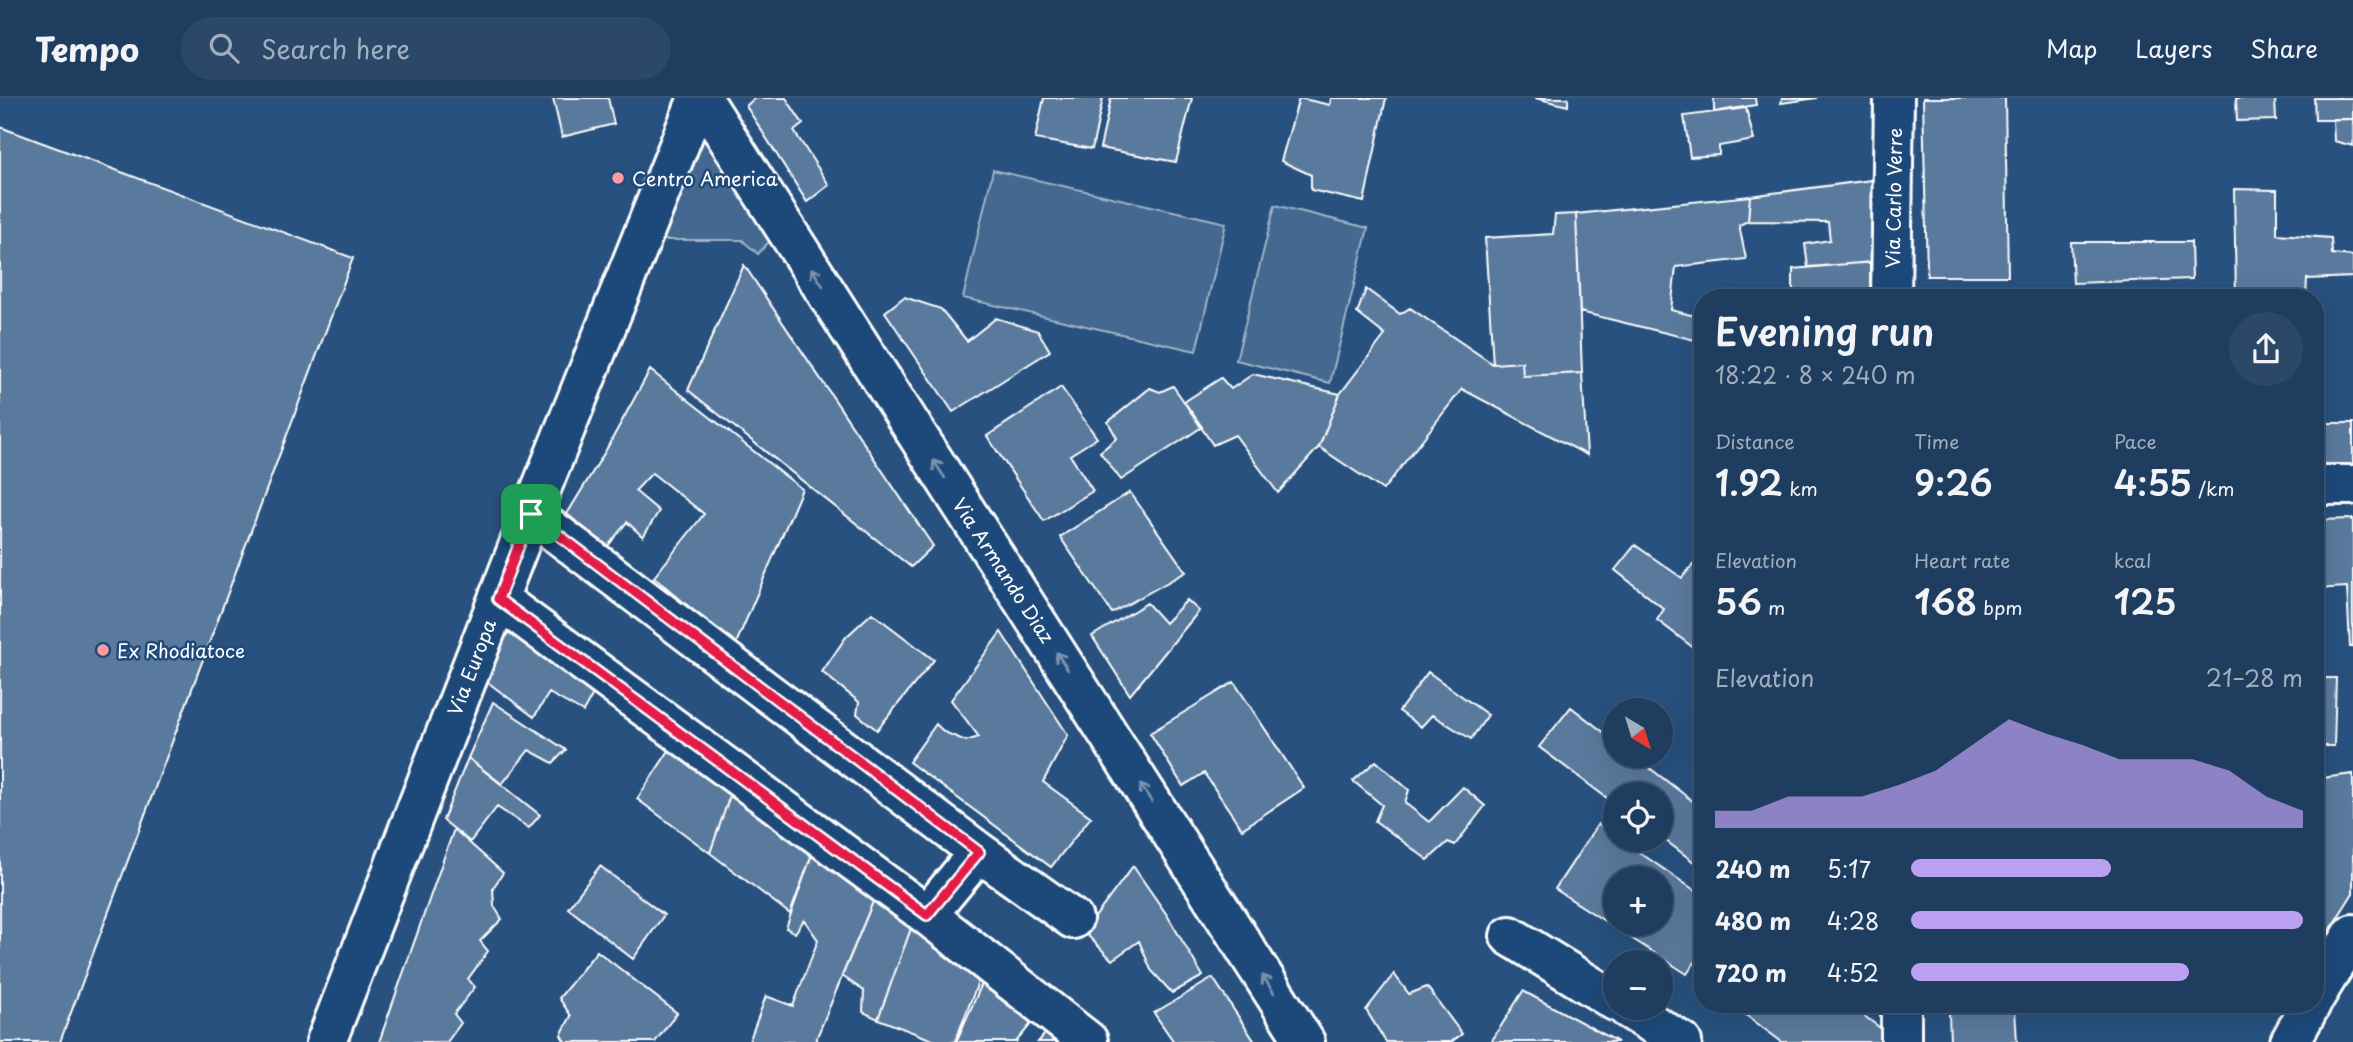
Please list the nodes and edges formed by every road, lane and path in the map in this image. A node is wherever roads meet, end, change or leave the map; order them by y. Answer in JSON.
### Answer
{"nodes":[{"id":1,"x":700,"y":98,"type":"edge"},
{"id":2,"x":1894,"y":98,"type":"edge"},
{"id":3,"x":1891,"y":289,"type":"edge"},
{"id":4,"x":2324,"y":485,"type":"edge"},
{"id":5,"x":2353,"y":485,"type":"edge"},
{"id":6,"x":531,"y":514,"type":"junction"},
{"id":7,"x":498,"y":599,"type":"junction"},
{"id":8,"x":979,"y":852,"type":"junction"},
{"id":9,"x":927,"y":915,"type":"junction"},
{"id":10,"x":1073,"y":919,"type":"dead end"},
{"id":11,"x":2353,"y":934,"type":"edge"},
{"id":12,"x":1510,"y":936,"type":"dead end"},
{"id":13,"x":2324,"y":982,"type":"edge"},
{"id":14,"x":1603,"y":994,"type":"edge"},
{"id":15,"x":1901,"y":1013,"type":"edge"},
{"id":16,"x":2306,"y":1013,"type":"edge"},
{"id":17,"x":1646,"y":1020,"type":"edge"},
{"id":18,"x":1088,"y":1041,"type":"edge"},
{"id":19,"x":326,"y":1042,"type":"edge"},
{"id":20,"x":1305,"y":1042,"type":"edge"},
{"id":21,"x":1682,"y":1042,"type":"edge"},
{"id":22,"x":1901,"y":1042,"type":"edge"},
{"id":23,"x":2290,"y":1042,"type":"edge"}],
"edges":[{"from":1,"to":6,"type":"street","name":"Via Europa"},
{"from":20,"to":1,"type":"street","name":"Via Armando Diaz","one_way":true},
{"from":2,"to":3,"type":"street","name":"Via Carlo Verre"},
{"from":4,"to":5,"type":"street"},
{"from":6,"to":7,"type":"street","name":"Via Europa"},
{"from":6,"to":8,"type":"street"},
{"from":7,"to":9,"type":"street"},
{"from":7,"to":19,"type":"street","name":"Via Europa"},
{"from":8,"to":9,"type":"street"},
{"from":8,"to":10,"type":"street"},
{"from":9,"to":18,"type":"street"},
{"from":11,"to":13,"type":"street"},
{"from":12,"to":14,"type":"street"},
{"from":15,"to":22,"type":"street"},
{"from":16,"to":23,"type":"street"},
{"from":17,"to":21,"type":"street"}]}
